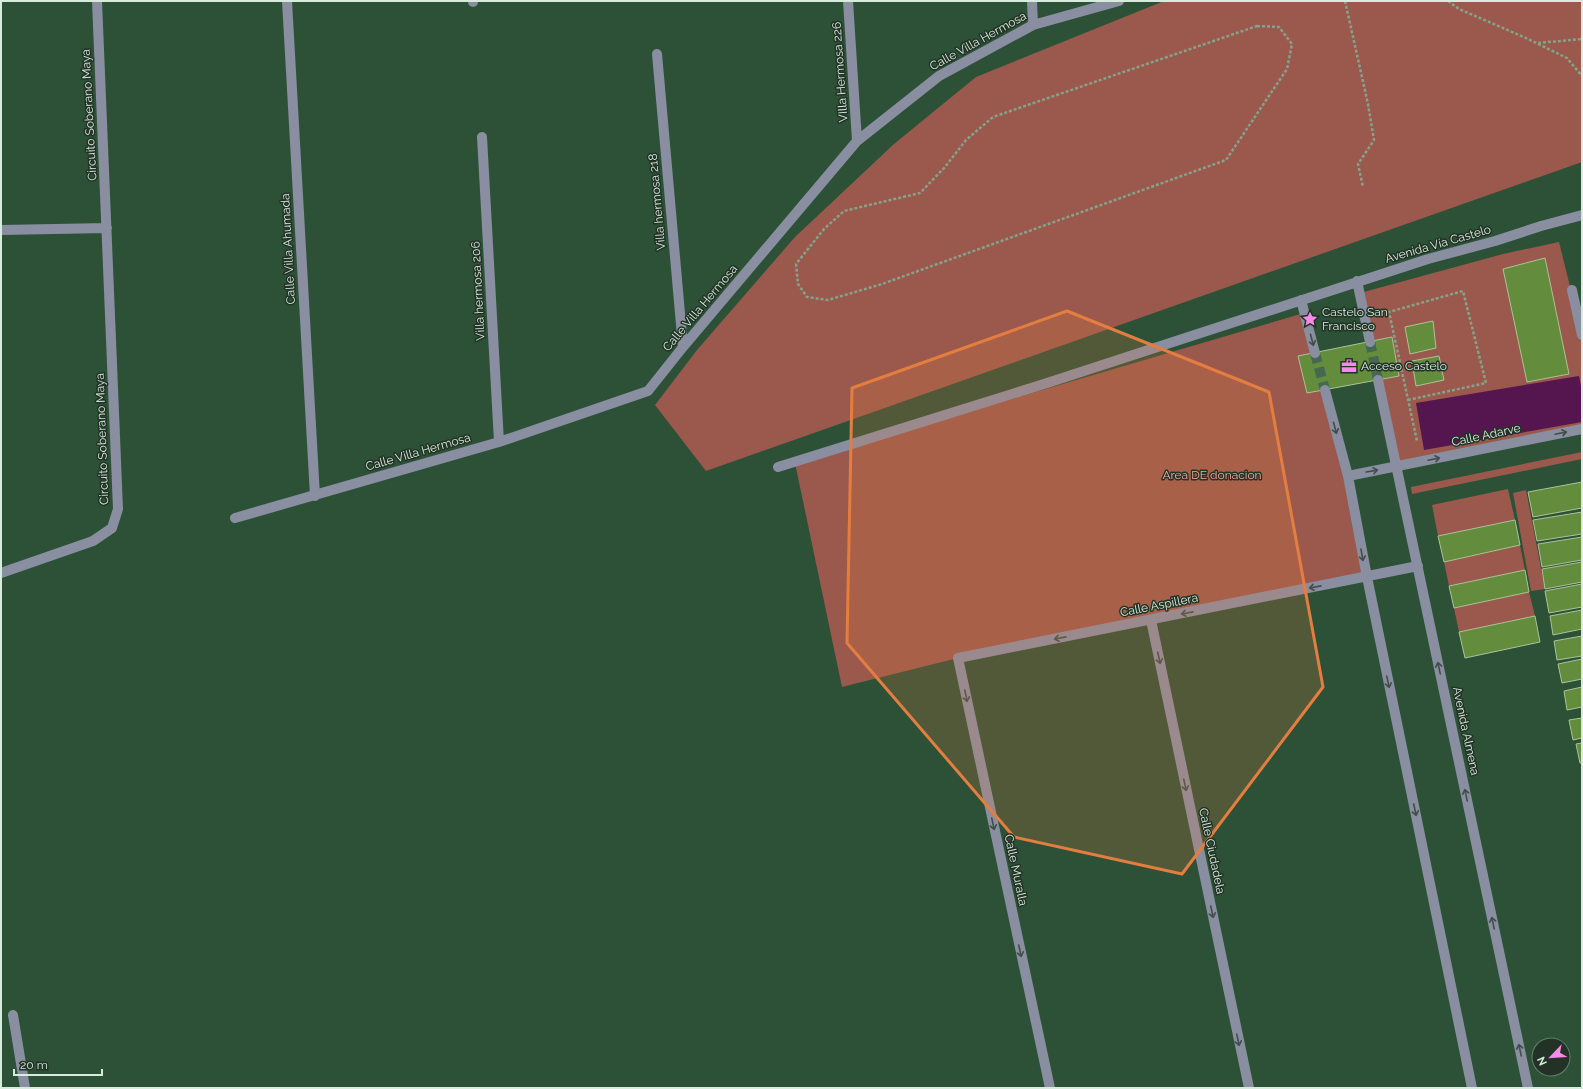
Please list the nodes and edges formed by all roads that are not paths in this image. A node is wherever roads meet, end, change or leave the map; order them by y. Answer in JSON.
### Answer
{"nodes":[{"id":1,"x":97,"y":1,"type":"edge"},
{"id":2,"x":287,"y":1,"type":"edge"},
{"id":3,"x":848,"y":1,"type":"edge"},
{"id":4,"x":1032,"y":1,"type":"edge"},
{"id":5,"x":1119,"y":1,"type":"edge"},
{"id":6,"x":1034,"y":25,"type":"junction"},
{"id":7,"x":657,"y":54,"type":"dead end"},
{"id":8,"x":482,"y":137,"type":"dead end"},
{"id":9,"x":857,"y":141,"type":"junction"},
{"id":10,"x":1582,"y":215,"type":"edge"},
{"id":11,"x":107,"y":228,"type":"junction"},
{"id":12,"x":1,"y":230,"type":"edge"},
{"id":13,"x":1357,"y":281,"type":"junction"},
{"id":14,"x":1572,"y":290,"type":"dead end"},
{"id":15,"x":1301,"y":300,"type":"junction"},
{"id":16,"x":1582,"y":335,"type":"edge"},
{"id":17,"x":1370,"y":342,"type":"tunnel mouth"},
{"id":18,"x":683,"y":347,"type":"junction"},
{"id":19,"x":1315,"y":353,"type":"tunnel mouth"},
{"id":20,"x":1378,"y":380,"type":"tunnel mouth"},
{"id":21,"x":1325,"y":390,"type":"tunnel mouth"},
{"id":22,"x":1582,"y":429,"type":"edge"},
{"id":23,"x":499,"y":442,"type":"junction"},
{"id":24,"x":778,"y":467,"type":"dead end"},
{"id":25,"x":1395,"y":467,"type":"junction"},
{"id":26,"x":1348,"y":476,"type":"junction"},
{"id":27,"x":315,"y":496,"type":"junction"},
{"id":28,"x":235,"y":518,"type":"dead end"},
{"id":29,"x":1418,"y":566,"type":"junction"},
{"id":30,"x":1,"y":573,"type":"edge"},
{"id":31,"x":1366,"y":577,"type":"junction"},
{"id":32,"x":1151,"y":620,"type":"junction"},
{"id":33,"x":958,"y":658,"type":"joint"},
{"id":34,"x":13,"y":1015,"type":"dead end"},
{"id":35,"x":25,"y":1088,"type":"edge"},
{"id":36,"x":1050,"y":1088,"type":"edge"},
{"id":37,"x":1249,"y":1088,"type":"edge"},
{"id":38,"x":1472,"y":1088,"type":"edge"},
{"id":39,"x":1528,"y":1088,"type":"edge"}],
"edges":[{"from":1,"to":11,"type":"street","name":"Circuito Soberano Maya"},
{"from":2,"to":27,"type":"street","name":"Calle Villa Ahumada"},
{"from":3,"to":9,"type":"street","name":"VIlla Hermosa 226"},
{"from":4,"to":6,"type":"street"},
{"from":5,"to":6,"type":"street","name":"Calle Villa Hermosa"},
{"from":6,"to":9,"type":"street","name":"Calle Villa Hermosa"},
{"from":7,"to":18,"type":"street","name":"Villa hermosa 218"},
{"from":8,"to":23,"type":"street","name":"Villa hermosa 206"},
{"from":9,"to":18,"type":"street","name":"Calle Villa Hermosa"},
{"from":10,"to":13,"type":"street","name":"Avenida Vía Castelo"},
{"from":11,"to":12,"type":"street"},
{"from":11,"to":30,"type":"street","name":"Circuito Soberano Maya"},
{"from":13,"to":15,"type":"street","name":"Avenida Vía Castelo"},
{"from":13,"to":17,"type":"street"},
{"from":14,"to":16,"type":"street"},
{"from":15,"to":19,"type":"street","one_way":true},
{"from":15,"to":24,"type":"street","name":"Avenida Vía Castelo"},
{"from":18,"to":23,"type":"street","name":"Calle Villa Hermosa"},
{"from":20,"to":25,"type":"street","name":"Avenida Almena"},
{"from":21,"to":26,"type":"street","one_way":true},
{"from":25,"to":22,"type":"street","name":"Calle Adarve","one_way":true},
{"from":23,"to":27,"type":"street","name":"Calle Villa Hermosa"},
{"from":26,"to":25,"type":"street","name":"Calle Adarve","one_way":true},
{"from":25,"to":29,"type":"street","name":"Avenida Almena"},
{"from":26,"to":31,"type":"street","one_way":true},
{"from":27,"to":28,"type":"street","name":"Calle Villa Hermosa"},
{"from":29,"to":31,"type":"street","name":"Calle Aspillera"},
{"from":39,"to":29,"type":"street","name":"Avenida Almena","one_way":true},
{"from":31,"to":32,"type":"street","name":"Calle Aspillera","one_way":true},
{"from":31,"to":38,"type":"street","one_way":true},
{"from":32,"to":33,"type":"street","name":"Calle Aspillera","one_way":true},
{"from":32,"to":37,"type":"street","name":"Calle Ciudadela","one_way":true},
{"from":33,"to":36,"type":"street","name":"Calle Muralla","one_way":true},
{"from":34,"to":35,"type":"street"}]}
